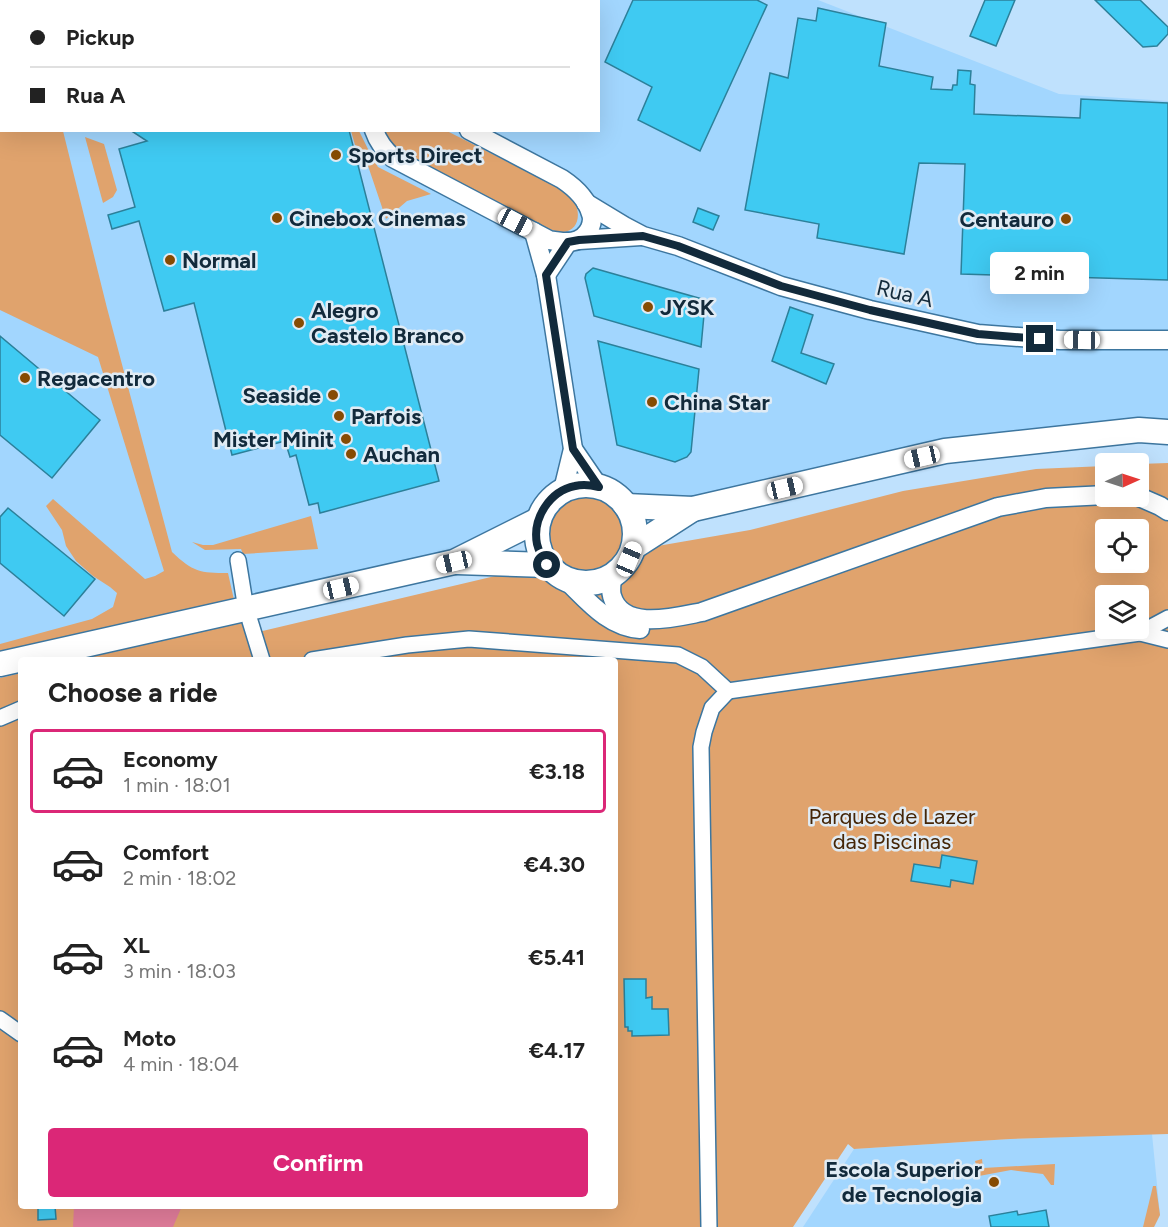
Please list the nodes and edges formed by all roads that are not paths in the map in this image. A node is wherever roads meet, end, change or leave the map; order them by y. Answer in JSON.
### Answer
{"nodes":[{"id":1,"x":374,"y":132,"type":"edge"},
{"id":2,"x":474,"y":132,"type":"edge"},
{"id":3,"x":586,"y":203,"type":"junction"},
{"id":4,"x":534,"y":232,"type":"junction"},
{"id":5,"x":643,"y":236,"type":"junction"},
{"id":6,"x":573,"y":241,"type":"junction"},
{"id":7,"x":546,"y":275,"type":"junction"},
{"id":8,"x":1168,"y":340,"type":"edge"},
{"id":9,"x":1168,"y":432,"type":"edge"},
{"id":10,"x":573,"y":449,"type":"junction"},
{"id":11,"x":599,"y":487,"type":"junction"},
{"id":12,"x":563,"y":490,"type":"junction"},
{"id":13,"x":1095,"y":496,"type":"edge"},
{"id":14,"x":1149,"y":496,"type":"edge"},
{"id":15,"x":1168,"y":498,"type":"edge"},
{"id":16,"x":1149,"y":501,"type":"edge"},
{"id":17,"x":626,"y":506,"type":"junction"},
{"id":18,"x":693,"y":509,"type":"junction"},
{"id":19,"x":1168,"y":511,"type":"edge"},
{"id":20,"x":538,"y":520,"type":"junction"},
{"id":21,"x":634,"y":547,"type":"junction"},
{"id":22,"x":238,"y":560,"type":"dead end"},
{"id":23,"x":454,"y":562,"type":"junction"},
{"id":24,"x":556,"y":573,"type":"junction"},
{"id":25,"x":612,"y":576,"type":"junction"},
{"id":26,"x":243,"y":597,"type":"dead end"},
{"id":27,"x":702,"y":612,"type":"junction"},
{"id":28,"x":1168,"y":618,"type":"edge"},
{"id":29,"x":250,"y":621,"type":"dead end"},
{"id":30,"x":1149,"y":628,"type":"edge"},
{"id":31,"x":1149,"y":635,"type":"edge"},
{"id":32,"x":1096,"y":639,"type":"edge"},
{"id":33,"x":1168,"y":640,"type":"edge"},
{"id":34,"x":31,"y":657,"type":"edge"},
{"id":35,"x":261,"y":657,"type":"edge"},
{"id":36,"x":331,"y":657,"type":"edge"},
{"id":37,"x":18,"y":660,"type":"edge"},
{"id":38,"x":0,"y":664,"type":"edge"},
{"id":39,"x":728,"y":691,"type":"junction"},
{"id":40,"x":18,"y":710,"type":"edge"},
{"id":41,"x":0,"y":718,"type":"edge"},
{"id":42,"x":0,"y":1020,"type":"edge"},
{"id":43,"x":18,"y":1032,"type":"edge"},
{"id":44,"x":709,"y":1227,"type":"edge"}],
"edges":[{"from":1,"to":4,"type":"street","name":"Rua A"},
{"from":2,"to":3,"type":"street","name":"Rua A"},
{"from":3,"to":5,"type":"street","name":"Rua A"},
{"from":3,"to":6,"type":"street"},
{"from":4,"to":6,"type":"street","name":"Rua A"},
{"from":4,"to":7,"type":"street"},
{"from":5,"to":6,"type":"street","name":"Rua A"},
{"from":5,"to":8,"type":"street","name":"Rua A"},
{"from":6,"to":7,"type":"street"},
{"from":7,"to":10,"type":"street"},
{"from":9,"to":18,"type":"main road"},
{"from":10,"to":11,"type":"street"},
{"from":10,"to":12,"type":"street"},
{"from":11,"to":12,"type":"main road"},
{"from":11,"to":17,"type":"main road"},
{"from":12,"to":20,"type":"main road"},
{"from":13,"to":27,"type":"street"},
{"from":14,"to":15,"type":"street"},
{"from":16,"to":19,"type":"street"},
{"from":17,"to":18,"type":"main road"},
{"from":17,"to":21,"type":"main road"},
{"from":18,"to":21,"type":"main road"},
{"from":20,"to":23,"type":"main road"},
{"from":20,"to":24,"type":"main road"},
{"from":21,"to":25,"type":"main road"},
{"from":22,"to":26,"type":"street"},
{"from":23,"to":24,"type":"main road"},
{"from":23,"to":34,"type":"main road"},
{"from":24,"to":25,"type":"main road"},
{"from":24,"to":27,"type":"street"},
{"from":25,"to":27,"type":"street"},
{"from":28,"to":30,"type":"street"},
{"from":29,"to":35,"type":"street"},
{"from":31,"to":33,"type":"street"},
{"from":32,"to":39,"type":"street"},
{"from":36,"to":39,"type":"street"},
{"from":37,"to":38,"type":"main road"},
{"from":39,"to":44,"type":"street"},
{"from":40,"to":41,"type":"street"},
{"from":42,"to":43,"type":"street"}]}
